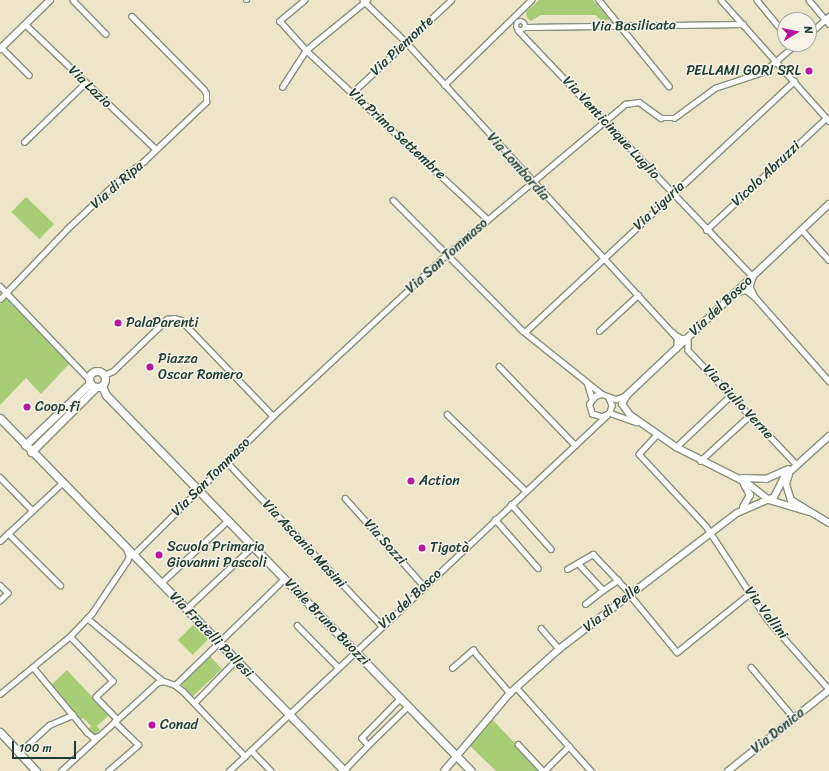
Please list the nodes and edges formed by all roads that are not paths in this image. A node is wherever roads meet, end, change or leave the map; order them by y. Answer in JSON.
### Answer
{"nodes":[{"id":1,"x":50,"y":0,"type":"edge"},
{"id":2,"x":72,"y":0,"type":"edge"},
{"id":3,"x":305,"y":0,"type":"edge"},
{"id":4,"x":451,"y":0,"type":"edge"},
{"id":5,"x":531,"y":0,"type":"edge"},
{"id":6,"x":599,"y":0,"type":"edge"},
{"id":7,"x":721,"y":0,"type":"edge"},
{"id":8,"x":757,"y":0,"type":"edge"},
{"id":9,"x":809,"y":0,"type":"edge"},
{"id":10,"x":365,"y":1,"type":"edge"},
{"id":11,"x":516,"y":13,"type":"junction"},
{"id":12,"x":132,"y":17,"type":"dead end"},
{"id":13,"x":507,"y":20,"type":"junction"},
{"id":14,"x":828,"y":20,"type":"edge"},
{"id":15,"x":523,"y":21,"type":"junction"},
{"id":16,"x":25,"y":24,"type":"junction"},
{"id":17,"x":743,"y":24,"type":"junction"},
{"id":18,"x":777,"y":24,"type":"edge"},
{"id":19,"x":621,"y":26,"type":"junction"},
{"id":20,"x":526,"y":27,"type":"junction"},
{"id":21,"x":817,"y":28,"type":"edge"},
{"id":22,"x":517,"y":29,"type":"junction"},
{"id":23,"x":106,"y":34,"type":"dead end"},
{"id":24,"x":406,"y":42,"type":"junction"},
{"id":25,"x":1,"y":48,"type":"edge"},
{"id":26,"x":306,"y":50,"type":"junction"},
{"id":27,"x":786,"y":52,"type":"edge"},
{"id":28,"x":776,"y":61,"type":"junction"},
{"id":29,"x":29,"y":75,"type":"dead end"},
{"id":30,"x":794,"y":81,"type":"junction"},
{"id":31,"x":85,"y":83,"type":"junction"},
{"id":32,"x":444,"y":85,"type":"junction"},
{"id":33,"x":668,"y":86,"type":"dead end"},
{"id":34,"x":282,"y":87,"type":"dead end"},
{"id":35,"x":352,"y":93,"type":"junction"},
{"id":36,"x":604,"y":120,"type":"junction"},
{"id":37,"x":827,"y":120,"type":"edge"},
{"id":38,"x":24,"y":142,"type":"dead end"},
{"id":39,"x":156,"y":149,"type":"junction"},
{"id":40,"x":531,"y":181,"type":"junction"},
{"id":41,"x":673,"y":194,"type":"junction"},
{"id":42,"x":393,"y":200,"type":"dead end"},
{"id":43,"x":829,"y":204,"type":"edge"},
{"id":44,"x":488,"y":219,"type":"junction"},
{"id":45,"x":706,"y":230,"type":"junction"},
{"id":46,"x":802,"y":230,"type":"junction"},
{"id":47,"x":447,"y":254,"type":"junction"},
{"id":48,"x":603,"y":258,"type":"junction"},
{"id":49,"x":829,"y":260,"type":"edge"},
{"id":50,"x":753,"y":277,"type":"junction"},
{"id":51,"x":0,"y":286,"type":"edge"},
{"id":52,"x":6,"y":292,"type":"junction"},
{"id":53,"x":736,"y":293,"type":"junction"},
{"id":54,"x":638,"y":295,"type":"junction"},
{"id":55,"x":755,"y":297,"type":"junction"},
{"id":56,"x":0,"y":299,"type":"edge"},
{"id":57,"x":599,"y":331,"type":"dead end"},
{"id":58,"x":524,"y":332,"type":"junction"},
{"id":59,"x":673,"y":333,"type":"junction"},
{"id":60,"x":688,"y":338,"type":"junction"},
{"id":61,"x":675,"y":350,"type":"junction"},
{"id":62,"x":499,"y":366,"type":"dead end"},
{"id":63,"x":104,"y":375,"type":"junction"},
{"id":64,"x":586,"y":381,"type":"junction"},
{"id":65,"x":829,"y":381,"type":"edge"},
{"id":66,"x":94,"y":382,"type":"junction"},
{"id":67,"x":602,"y":394,"type":"junction"},
{"id":68,"x":627,"y":395,"type":"junction"},
{"id":69,"x":731,"y":395,"type":"junction"},
{"id":70,"x":592,"y":398,"type":"junction"},
{"id":71,"x":609,"y":398,"type":"junction"},
{"id":72,"x":447,"y":414,"type":"dead end"},
{"id":73,"x":608,"y":415,"type":"junction"},
{"id":74,"x":750,"y":415,"type":"junction"},
{"id":75,"x":273,"y":416,"type":"junction"},
{"id":76,"x":594,"y":416,"type":"junction"},
{"id":77,"x":0,"y":418,"type":"edge"},
{"id":78,"x":643,"y":426,"type":"junction"},
{"id":79,"x":592,"y":428,"type":"junction"},
{"id":80,"x":657,"y":435,"type":"junction"},
{"id":81,"x":829,"y":436,"type":"edge"},
{"id":82,"x":25,"y":445,"type":"junction"},
{"id":83,"x":575,"y":445,"type":"junction"},
{"id":84,"x":676,"y":447,"type":"junction"},
{"id":85,"x":32,"y":452,"type":"junction"},
{"id":86,"x":700,"y":461,"type":"junction"},
{"id":87,"x":227,"y":462,"type":"junction"},
{"id":88,"x":795,"y":465,"type":"junction"},
{"id":89,"x":732,"y":475,"type":"junction"},
{"id":90,"x":0,"y":477,"type":"edge"},
{"id":91,"x":62,"y":483,"type":"junction"},
{"id":92,"x":198,"y":489,"type":"junction"},
{"id":93,"x":526,"y":491,"type":"junction"},
{"id":94,"x":346,"y":498,"type":"dead end"},
{"id":95,"x":769,"y":500,"type":"junction"},
{"id":96,"x":511,"y":504,"type":"junction"},
{"id":97,"x":32,"y":510,"type":"junction"},
{"id":98,"x":809,"y":512,"type":"junction"},
{"id":99,"x":737,"y":513,"type":"junction"},
{"id":100,"x":228,"y":520,"type":"junction"},
{"id":101,"x":495,"y":520,"type":"junction"},
{"id":102,"x":829,"y":523,"type":"edge"},
{"id":103,"x":710,"y":532,"type":"junction"},
{"id":104,"x":8,"y":533,"type":"junction"},
{"id":105,"x":0,"y":541,"type":"edge"},
{"id":106,"x":125,"y":546,"type":"junction"},
{"id":107,"x":254,"y":546,"type":"junction"},
{"id":108,"x":551,"y":549,"type":"dead end"},
{"id":109,"x":133,"y":555,"type":"junction"},
{"id":110,"x":127,"y":561,"type":"junction"},
{"id":111,"x":578,"y":563,"type":"junction"},
{"id":112,"x":142,"y":564,"type":"junction"},
{"id":113,"x":538,"y":568,"type":"dead end"},
{"id":114,"x":567,"y":569,"type":"dead end"},
{"id":115,"x":285,"y":578,"type":"junction"},
{"id":116,"x":618,"y":580,"type":"junction"},
{"id":117,"x":161,"y":583,"type":"junction"},
{"id":118,"x":60,"y":585,"type":"dead end"},
{"id":119,"x":0,"y":586,"type":"edge"},
{"id":120,"x":424,"y":586,"type":"junction"},
{"id":121,"x":603,"y":590,"type":"junction"},
{"id":122,"x":750,"y":593,"type":"junction"},
{"id":123,"x":630,"y":595,"type":"junction"},
{"id":124,"x":0,"y":601,"type":"edge"},
{"id":125,"x":585,"y":604,"type":"dead end"},
{"id":126,"x":186,"y":609,"type":"junction"},
{"id":127,"x":87,"y":618,"type":"junction"},
{"id":128,"x":297,"y":625,"type":"dead end"},
{"id":129,"x":382,"y":626,"type":"junction"},
{"id":130,"x":541,"y":628,"type":"dead end"},
{"id":131,"x":70,"y":636,"type":"junction"},
{"id":132,"x":218,"y":642,"type":"junction"},
{"id":133,"x":559,"y":649,"type":"junction"},
{"id":134,"x":355,"y":651,"type":"junction"},
{"id":135,"x":236,"y":660,"type":"junction"},
{"id":136,"x":33,"y":667,"type":"junction"},
{"id":137,"x":338,"y":667,"type":"junction"},
{"id":138,"x":751,"y":667,"type":"dead end"},
{"id":139,"x":452,"y":668,"type":"dead end"},
{"id":140,"x":164,"y":682,"type":"junction"},
{"id":141,"x":175,"y":685,"type":"junction"},
{"id":142,"x":516,"y":687,"type":"junction"},
{"id":143,"x":829,"y":690,"type":"edge"},
{"id":144,"x":510,"y":693,"type":"junction"},
{"id":145,"x":0,"y":694,"type":"edge"},
{"id":146,"x":399,"y":700,"type":"junction"},
{"id":147,"x":194,"y":703,"type":"junction"},
{"id":148,"x":405,"y":708,"type":"junction"},
{"id":149,"x":73,"y":715,"type":"junction"},
{"id":150,"x":289,"y":715,"type":"junction"},
{"id":151,"x":794,"y":718,"type":"junction"},
{"id":152,"x":116,"y":720,"type":"junction"},
{"id":153,"x":0,"y":732,"type":"edge"},
{"id":154,"x":98,"y":736,"type":"junction"},
{"id":155,"x":518,"y":744,"type":"dead end"},
{"id":156,"x":368,"y":745,"type":"junction"},
{"id":157,"x":569,"y":746,"type":"junction"},
{"id":158,"x":251,"y":750,"type":"junction"},
{"id":159,"x":19,"y":752,"type":"junction"},
{"id":160,"x":245,"y":756,"type":"junction"},
{"id":161,"x":454,"y":759,"type":"junction"},
{"id":162,"x":36,"y":771,"type":"edge"},
{"id":163,"x":61,"y":771,"type":"edge"},
{"id":164,"x":108,"y":771,"type":"edge"},
{"id":165,"x":229,"y":771,"type":"edge"},
{"id":166,"x":271,"y":771,"type":"edge"},
{"id":167,"x":344,"y":771,"type":"edge"},
{"id":168,"x":444,"y":771,"type":"edge"},
{"id":169,"x":471,"y":771,"type":"edge"},
{"id":170,"x":543,"y":771,"type":"edge"},
{"id":171,"x":591,"y":771,"type":"edge"},
{"id":172,"x":728,"y":771,"type":"edge"}],
"edges":[{"from":1,"to":16,"type":"street"},
{"from":2,"to":23,"type":"street"},
{"from":3,"to":26,"type":"street","name":"Via Primo Settembre"},
{"from":4,"to":24,"type":"street","name":"Via Piemonte"},
{"from":5,"to":11,"type":"street"},
{"from":6,"to":19,"type":"street"},
{"from":7,"to":17,"type":"street"},
{"from":8,"to":18,"type":"street"},
{"from":9,"to":14,"type":"street"},
{"from":10,"to":24,"type":"street","name":"Via Lombardia"},
{"from":10,"to":26,"type":"street"},
{"from":11,"to":13,"type":"street"},
{"from":11,"to":15,"type":"street"},
{"from":12,"to":39,"type":"street","name":"Via di Ripa"},
{"from":13,"to":22,"type":"street","name":"Via Venticinque Luglio"},
{"from":13,"to":32,"type":"street"},
{"from":14,"to":21,"type":"street"},
{"from":15,"to":20,"type":"street"},
{"from":15,"to":22,"type":"street"},
{"from":16,"to":25,"type":"street"},
{"from":16,"to":31,"type":"street","name":"Via Lazio"},
{"from":17,"to":19,"type":"street","name":"Via Basilicata"},
{"from":17,"to":28,"type":"street"},
{"from":19,"to":20,"type":"street","name":"Via Basilicata"},
{"from":19,"to":33,"type":"street"},
{"from":20,"to":22,"type":"street","name":"Via Basilicata"},
{"from":22,"to":36,"type":"street","name":"Via Venticinque Luglio"},
{"from":24,"to":32,"type":"street","name":"Via Lombardia"},
{"from":24,"to":35,"type":"street","name":"Via Piemonte"},
{"from":25,"to":29,"type":"street"},
{"from":26,"to":34,"type":"street"},
{"from":26,"to":35,"type":"street","name":"Via Primo Settembre"},
{"from":27,"to":28,"type":"street","name":"Via San Tommaso"},
{"from":28,"to":30,"type":"street"},
{"from":28,"to":36,"type":"street","name":"Via San Tommaso"},
{"from":30,"to":37,"type":"street"},
{"from":30,"to":41,"type":"street","name":"Via Liguria"},
{"from":31,"to":38,"type":"street"},
{"from":31,"to":39,"type":"street","name":"Via Lazio"},
{"from":32,"to":40,"type":"street","name":"Via Lombardia"},
{"from":35,"to":44,"type":"street","name":"Via Primo Settembre"},
{"from":36,"to":40,"type":"street","name":"Via San Tommaso"},
{"from":36,"to":41,"type":"street","name":"Via Venticinque Luglio"},
{"from":37,"to":45,"type":"street","name":"Vicolo Abruzzi"},
{"from":39,"to":52,"type":"street","name":"Via di Ripa"},
{"from":40,"to":44,"type":"street","name":"Via San Tommaso"},
{"from":40,"to":48,"type":"street","name":"Via Lombardia"},
{"from":41,"to":45,"type":"street","name":"Via Venticinque Luglio"},
{"from":41,"to":48,"type":"street","name":"Via Liguria"},
{"from":42,"to":47,"type":"street"},
{"from":43,"to":46,"type":"street","name":"Via del Bosco"},
{"from":44,"to":47,"type":"street","name":"Via San Tommaso"},
{"from":45,"to":50,"type":"street","name":"Via Venticinque Luglio"},
{"from":46,"to":49,"type":"street"},
{"from":46,"to":50,"type":"street","name":"Via del Bosco"},
{"from":47,"to":58,"type":"street"},
{"from":47,"to":75,"type":"street","name":"Via San Tommaso"},
{"from":48,"to":54,"type":"street","name":"Via Lombardia"},
{"from":48,"to":58,"type":"street","name":"Via Liguria"},
{"from":50,"to":53,"type":"street","name":"Via del Bosco"},
{"from":50,"to":55,"type":"street"},
{"from":51,"to":52,"type":"street"},
{"from":52,"to":56,"type":"street","name":"Via di Ripa"},
{"from":52,"to":66,"type":"street"},
{"from":53,"to":55,"type":"street"},
{"from":53,"to":60,"type":"street","name":"Via del Bosco"},
{"from":54,"to":57,"type":"street"},
{"from":54,"to":59,"type":"street","name":"Via Lombardia"},
{"from":55,"to":65,"type":"street"},
{"from":58,"to":64,"type":"street"},
{"from":59,"to":60,"type":"street"},
{"from":59,"to":61,"type":"street"},
{"from":60,"to":61,"type":"street","name":"Via del Bosco"},
{"from":60,"to":69,"type":"street","name":"Via Giulio Verne"},
{"from":61,"to":68,"type":"street","name":"Via del Bosco"},
{"from":62,"to":83,"type":"street"},
{"from":63,"to":66,"type":"main road"},
{"from":63,"to":66,"type":"main road"},
{"from":63,"to":75,"type":"street"},
{"from":64,"to":67,"type":"street"},
{"from":64,"to":70,"type":"street"},
{"from":66,"to":82,"type":"main road"},
{"from":66,"to":85,"type":"main road"},
{"from":66,"to":92,"type":"main road","name":"Viale Bruno Buozzi"},
{"from":67,"to":70,"type":"street"},
{"from":67,"to":71,"type":"street"},
{"from":68,"to":71,"type":"street"},
{"from":68,"to":78,"type":"street"},
{"from":69,"to":74,"type":"street","name":"Via Giulio Verne"},
{"from":69,"to":84,"type":"street"},
{"from":70,"to":76,"type":"street"},
{"from":71,"to":73,"type":"street"},
{"from":72,"to":93,"type":"street"},
{"from":73,"to":76,"type":"street"},
{"from":73,"to":78,"type":"street"},
{"from":73,"to":79,"type":"street","name":"Via del Bosco"},
{"from":74,"to":86,"type":"street"},
{"from":74,"to":88,"type":"street","name":"Via Giulio Verne"},
{"from":75,"to":87,"type":"street","name":"Via San Tommaso"},
{"from":76,"to":79,"type":"street"},
{"from":77,"to":82,"type":"main road","name":"Via Fratelli Pallesi"},
{"from":78,"to":80,"type":"street"},
{"from":79,"to":83,"type":"street","name":"Via del Bosco"},
{"from":80,"to":84,"type":"street"},
{"from":80,"to":103,"type":"street","name":"Via Vallini"},
{"from":81,"to":88,"type":"street"},
{"from":82,"to":85,"type":"main road","name":"Via Fratelli Pallesi"},
{"from":83,"to":93,"type":"street","name":"Via del Bosco"},
{"from":84,"to":86,"type":"street"},
{"from":85,"to":91,"type":"main road","name":"Via Fratelli Pallesi"},
{"from":86,"to":89,"type":"street"},
{"from":87,"to":92,"type":"street","name":"Via San Tommaso"},
{"from":87,"to":129,"type":"street","name":"Via Ascanio Masini"},
{"from":88,"to":89,"type":"street"},
{"from":88,"to":95,"type":"street"},
{"from":88,"to":98,"type":"street"},
{"from":89,"to":95,"type":"street"},
{"from":89,"to":99,"type":"street"},
{"from":90,"to":97,"type":"street"},
{"from":91,"to":97,"type":"street"},
{"from":91,"to":106,"type":"main road","name":"Via Fratelli Pallesi"},
{"from":92,"to":100,"type":"main road","name":"Viale Bruno Buozzi"},
{"from":92,"to":109,"type":"street","name":"Via San Tommaso"},
{"from":93,"to":96,"type":"street","name":"Via del Bosco"},
{"from":94,"to":120,"type":"street","name":"Via Sozzi"},
{"from":95,"to":98,"type":"street"},
{"from":95,"to":99,"type":"street","name":"Via di Pelle"},
{"from":96,"to":101,"type":"street","name":"Via del Bosco"},
{"from":96,"to":108,"type":"street"},
{"from":97,"to":104,"type":"street"},
{"from":98,"to":102,"type":"street"},
{"from":99,"to":103,"type":"street","name":"Via di Pelle"},
{"from":100,"to":107,"type":"main road","name":"Viale Bruno Buozzi"},
{"from":100,"to":117,"type":"street"},
{"from":101,"to":113,"type":"street"},
{"from":101,"to":120,"type":"street","name":"Via del Bosco"},
{"from":103,"to":122,"type":"street","name":"Via Vallini"},
{"from":103,"to":123,"type":"street","name":"Via di Pelle"},
{"from":104,"to":105,"type":"street"},
{"from":104,"to":118,"type":"street"},
{"from":106,"to":109,"type":"main road","name":"Via Fratelli Pallesi"},
{"from":106,"to":110,"type":"street"},
{"from":107,"to":115,"type":"main road","name":"Viale Bruno Buozzi"},
{"from":107,"to":126,"type":"street"},
{"from":109,"to":112,"type":"main road","name":"Via Fratelli Pallesi"},
{"from":110,"to":112,"type":"street"},
{"from":110,"to":127,"type":"street"},
{"from":111,"to":114,"type":"street"},
{"from":111,"to":116,"type":"street"},
{"from":111,"to":121,"type":"street"},
{"from":112,"to":117,"type":"main road","name":"Via Fratelli Pallesi"},
{"from":115,"to":132,"type":"street"},
{"from":115,"to":134,"type":"main road","name":"Viale Bruno Buozzi"},
{"from":116,"to":121,"type":"street"},
{"from":116,"to":123,"type":"street"},
{"from":117,"to":126,"type":"main road","name":"Via Fratelli Pallesi"},
{"from":119,"to":124,"type":"street"},
{"from":120,"to":129,"type":"street","name":"Via del Bosco"},
{"from":121,"to":125,"type":"street"},
{"from":122,"to":123,"type":"street"},
{"from":122,"to":143,"type":"street","name":"Via Vallini"},
{"from":123,"to":133,"type":"street","name":"Via di Pelle"},
{"from":126,"to":132,"type":"main road","name":"Via Fratelli Pallesi"},
{"from":127,"to":131,"type":"street"},
{"from":127,"to":140,"type":"street"},
{"from":128,"to":137,"type":"street"},
{"from":129,"to":134,"type":"street","name":"Via del Bosco"},
{"from":130,"to":133,"type":"street"},
{"from":131,"to":136,"type":"street"},
{"from":131,"to":152,"type":"street"},
{"from":132,"to":135,"type":"main road","name":"Via Fratelli Pallesi"},
{"from":132,"to":141,"type":"street"},
{"from":133,"to":142,"type":"street","name":"Via di Pelle"},
{"from":134,"to":137,"type":"street","name":"Via del Bosco"},
{"from":134,"to":146,"type":"main road","name":"Viale Bruno Buozzi"},
{"from":135,"to":147,"type":"street"},
{"from":135,"to":150,"type":"main road","name":"Via Fratelli Pallesi"},
{"from":136,"to":145,"type":"street"},
{"from":136,"to":149,"type":"street"},
{"from":137,"to":150,"type":"street","name":"Via del Bosco"},
{"from":138,"to":151,"type":"street"},
{"from":139,"to":144,"type":"street"},
{"from":140,"to":141,"type":"street"},
{"from":140,"to":152,"type":"street"},
{"from":141,"to":147,"type":"street"},
{"from":142,"to":144,"type":"street","name":"Via di Pelle"},
{"from":142,"to":157,"type":"street"},
{"from":143,"to":151,"type":"street","name":"Via Donica"},
{"from":144,"to":161,"type":"street","name":"Via di Pelle"},
{"from":146,"to":148,"type":"main road","name":"Viale Bruno Buozzi"},
{"from":146,"to":156,"type":"street"},
{"from":147,"to":160,"type":"street"},
{"from":148,"to":156,"type":"street"},
{"from":148,"to":161,"type":"main road","name":"Viale Bruno Buozzi"},
{"from":149,"to":154,"type":"street"},
{"from":149,"to":159,"type":"street"},
{"from":150,"to":158,"type":"street","name":"Via del Bosco"},
{"from":150,"to":167,"type":"main road","name":"Via Fratelli Pallesi"},
{"from":151,"to":172,"type":"street","name":"Via Donica"},
{"from":152,"to":154,"type":"street"},
{"from":152,"to":164,"type":"street"},
{"from":153,"to":159,"type":"main road"},
{"from":154,"to":163,"type":"street"},
{"from":155,"to":170,"type":"street"},
{"from":156,"to":167,"type":"street"},
{"from":157,"to":170,"type":"street"},
{"from":157,"to":171,"type":"street"},
{"from":158,"to":160,"type":"street","name":"Via del Bosco"},
{"from":158,"to":166,"type":"street"},
{"from":159,"to":162,"type":"main road"},
{"from":160,"to":165,"type":"street","name":"Via del Bosco"},
{"from":161,"to":168,"type":"street","name":"Via di Pelle"},
{"from":161,"to":169,"type":"main road","name":"Viale Bruno Buozzi"}]}
